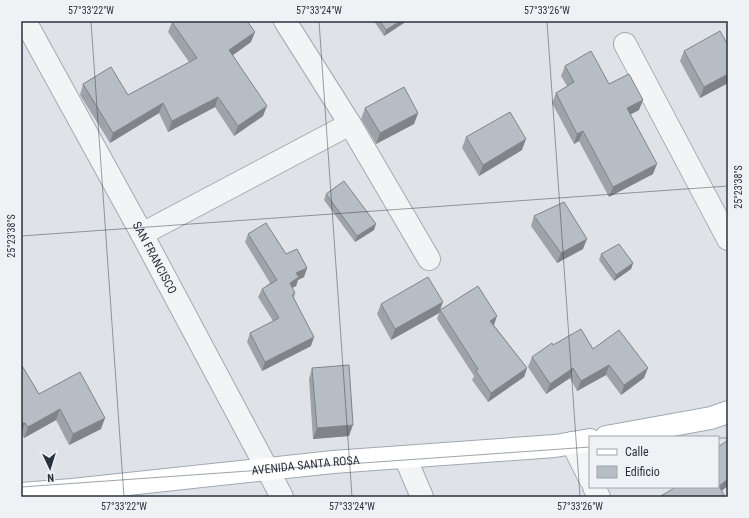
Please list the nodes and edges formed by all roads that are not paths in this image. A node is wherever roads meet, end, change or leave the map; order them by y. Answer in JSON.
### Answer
{"nodes":[{"id":1,"x":25,"y":21,"type":"edge"},
{"id":2,"x":285,"y":21,"type":"edge"},
{"id":3,"x":625,"y":44,"type":"dead end"},
{"id":4,"x":350,"y":124,"type":"junction"},
{"id":5,"x":142,"y":234,"type":"junction"},
{"id":6,"x":728,"y":239,"type":"edge"},
{"id":7,"x":429,"y":259,"type":"dead end"},
{"id":8,"x":728,"y":412,"type":"edge"},
{"id":9,"x":612,"y":436,"type":"edge"},
{"id":10,"x":581,"y":442,"type":"edge"},
{"id":11,"x":405,"y":457,"type":"junction"},
{"id":12,"x":268,"y":469,"type":"junction"},
{"id":13,"x":589,"y":475,"type":"edge"},
{"id":14,"x":594,"y":488,"type":"edge"},
{"id":15,"x":21,"y":494,"type":"edge"},
{"id":16,"x":73,"y":494,"type":"edge"},
{"id":17,"x":282,"y":497,"type":"edge"},
{"id":18,"x":422,"y":497,"type":"edge"},
{"id":19,"x":599,"y":497,"type":"edge"}],
"edges":[{"from":1,"to":5,"type":"street","name":"SAN FRANCISCO"},
{"from":2,"to":4,"type":"street"},
{"from":3,"to":6,"type":"street"},
{"from":4,"to":5,"type":"street"},
{"from":4,"to":7,"type":"street"},
{"from":5,"to":12,"type":"street","name":"SAN FRANCISCO"},
{"from":8,"to":9,"type":"main road"},
{"from":10,"to":11,"type":"main road","name":"AVENIDA SANTA ROSA"},
{"from":10,"to":13,"type":"street"},
{"from":11,"to":12,"type":"main road","name":"AVENIDA SANTA ROSA"},
{"from":11,"to":18,"type":"street"},
{"from":12,"to":16,"type":"main road","name":"AVENIDA SANTA ROSA"},
{"from":12,"to":17,"type":"street","name":"SAN FRANCISCO"},
{"from":14,"to":19,"type":"street"},
{"from":15,"to":16,"type":"main road","name":"AVENIDA SANTA ROSA"}]}
